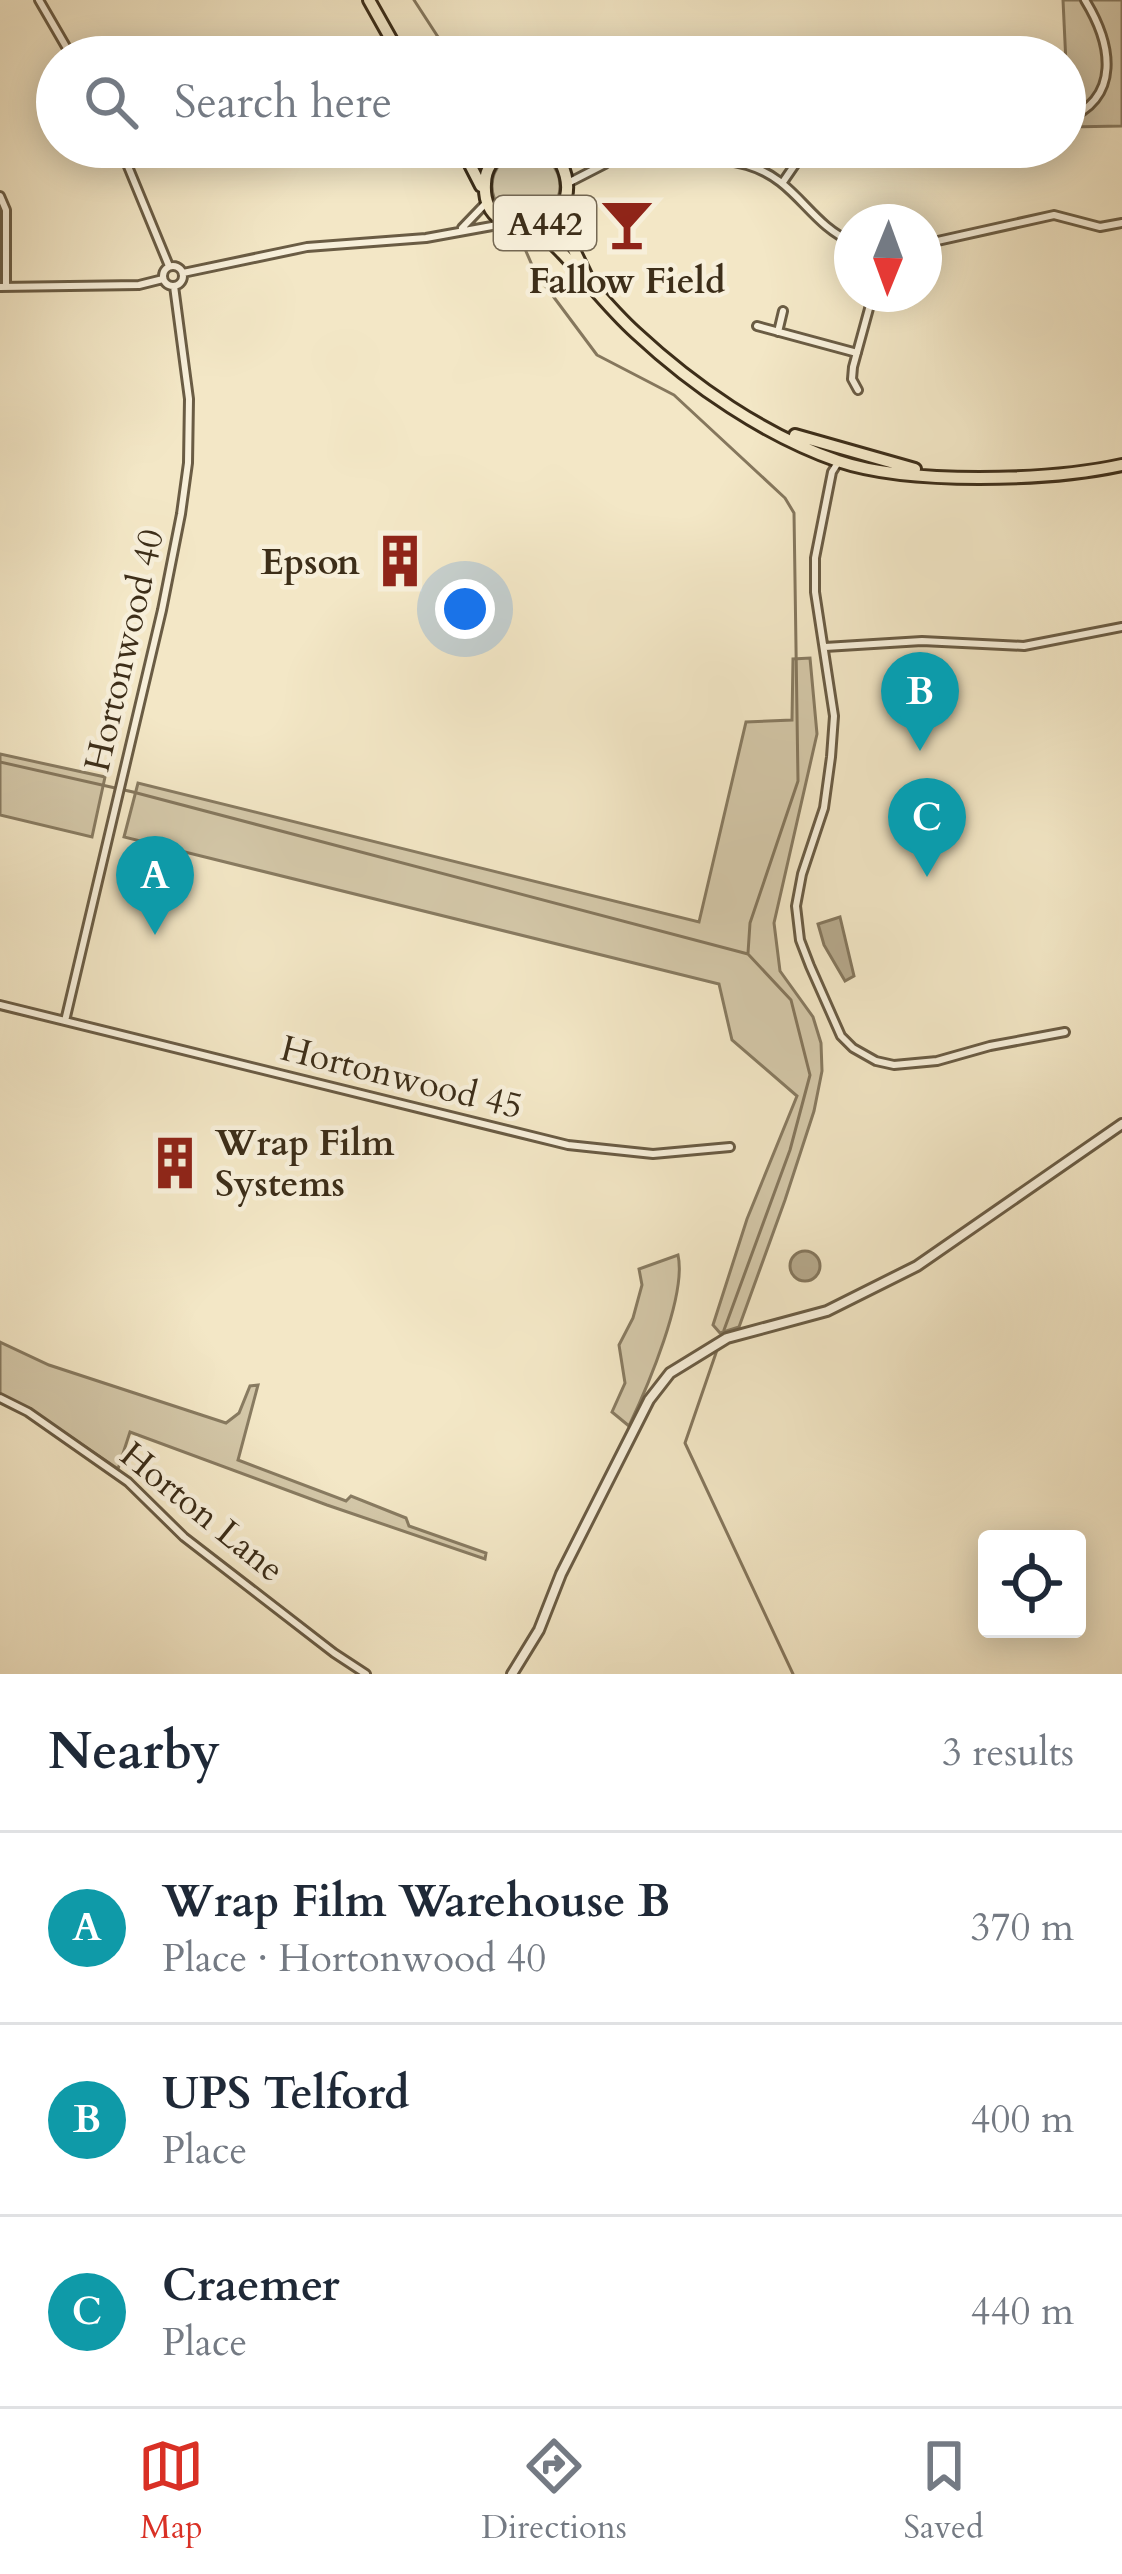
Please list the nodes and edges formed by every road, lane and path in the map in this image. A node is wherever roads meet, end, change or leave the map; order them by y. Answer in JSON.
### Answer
{"nodes":[{"id":1,"x":39,"y":0,"type":"edge"},
{"id":2,"x":369,"y":0,"type":"edge"},
{"id":3,"x":1085,"y":0,"type":"edge"},
{"id":4,"x":60,"y":36,"type":"edge"},
{"id":5,"x":389,"y":36,"type":"edge"},
{"id":6,"x":1086,"y":110,"type":"edge"},
{"id":7,"x":129,"y":168,"type":"edge"},
{"id":8,"x":471,"y":168,"type":"edge"},
{"id":9,"x":488,"y":168,"type":"edge"},
{"id":10,"x":561,"y":168,"type":"edge"},
{"id":11,"x":597,"y":168,"type":"edge"},
{"id":12,"x":755,"y":168,"type":"edge"},
{"id":13,"x":792,"y":168,"type":"edge"},
{"id":14,"x":783,"y":182,"type":"junction"},
{"id":15,"x":568,"y":183,"type":"junction"},
{"id":16,"x":0,"y":196,"type":"edge"},
{"id":17,"x":486,"y":198,"type":"junction"},
{"id":18,"x":563,"y":204,"type":"junction"},
{"id":19,"x":1122,"y":223,"type":"edge"},
{"id":20,"x":507,"y":224,"type":"junction"},
{"id":21,"x":533,"y":227,"type":"junction"},
{"id":22,"x":459,"y":230,"type":"junction"},
{"id":23,"x":834,"y":232,"type":"edge"},
{"id":24,"x":942,"y":240,"type":"edge"},
{"id":25,"x":169,"y":266,"type":"junction"},
{"id":26,"x":183,"y":273,"type":"junction"},
{"id":27,"x":163,"y":279,"type":"junction"},
{"id":28,"x":174,"y":286,"type":"junction"},
{"id":29,"x":592,"y":286,"type":"junction"},
{"id":30,"x":3,"y":287,"type":"edge"},
{"id":31,"x":783,"y":311,"type":"dead end"},
{"id":32,"x":868,"y":312,"type":"edge"},
{"id":33,"x":757,"y":326,"type":"dead end"},
{"id":34,"x":778,"y":332,"type":"junction"},
{"id":35,"x":857,"y":353,"type":"junction"},
{"id":36,"x":858,"y":390,"type":"dead end"},
{"id":37,"x":841,"y":454,"type":"junction"},
{"id":38,"x":1122,"y":465,"type":"edge"},
{"id":39,"x":1122,"y":627,"type":"edge"},
{"id":40,"x":825,"y":647,"type":"junction"},
{"id":41,"x":0,"y":1005,"type":"edge"},
{"id":42,"x":64,"y":1022,"type":"junction"},
{"id":43,"x":1066,"y":1032,"type":"dead end"},
{"id":44,"x":1122,"y":1124,"type":"edge"},
{"id":45,"x":730,"y":1147,"type":"dead end"},
{"id":46,"x":0,"y":1398,"type":"edge"},
{"id":47,"x":366,"y":1674,"type":"edge"},
{"id":48,"x":512,"y":1674,"type":"edge"}],
"edges":[{"from":1,"to":4,"type":"street"},
{"from":2,"to":5,"type":"main road"},
{"from":3,"to":6,"type":"street"},
{"from":7,"to":25,"type":"street"},
{"from":8,"to":17,"type":"main road","number":"A442"},
{"from":9,"to":17,"type":"main road","number":"A442"},
{"from":10,"to":15,"type":"main road","number":"A442"},
{"from":11,"to":15,"type":"street"},
{"from":12,"to":14,"type":"street"},
{"from":13,"to":14,"type":"street"},
{"from":14,"to":23,"type":"street"},
{"from":15,"to":18,"type":"main road","number":"A442"},
{"from":16,"to":30,"type":"street"},
{"from":17,"to":20,"type":"main road","number":"A442"},
{"from":17,"to":22,"type":"street"},
{"from":18,"to":21,"type":"main road","number":"A442"},
{"from":18,"to":29,"type":"main road","number":"A442"},
{"from":19,"to":24,"type":"street"},
{"from":20,"to":21,"type":"main road","number":"A442"},
{"from":20,"to":22,"type":"street"},
{"from":21,"to":29,"type":"main road","number":"A442"},
{"from":22,"to":26,"type":"street"},
{"from":25,"to":26,"type":"street"},
{"from":25,"to":27,"type":"street"},
{"from":26,"to":28,"type":"street"},
{"from":27,"to":28,"type":"street"},
{"from":27,"to":30,"type":"street"},
{"from":28,"to":42,"type":"street","name":"Hortonwood 40"},
{"from":29,"to":37,"type":"main road","number":"A442"},
{"from":31,"to":34,"type":"street"},
{"from":32,"to":35,"type":"street"},
{"from":33,"to":34,"type":"street"},
{"from":34,"to":35,"type":"street"},
{"from":35,"to":36,"type":"street"},
{"from":37,"to":38,"type":"main road","number":"A442"},
{"from":37,"to":40,"type":"street"},
{"from":39,"to":40,"type":"street"},
{"from":40,"to":43,"type":"street"},
{"from":41,"to":42,"type":"street","name":"Hortonwood 45"},
{"from":42,"to":45,"type":"street","name":"Hortonwood 45"},
{"from":44,"to":48,"type":"street"},
{"from":46,"to":47,"type":"street","name":"Horton Lane"}]}
